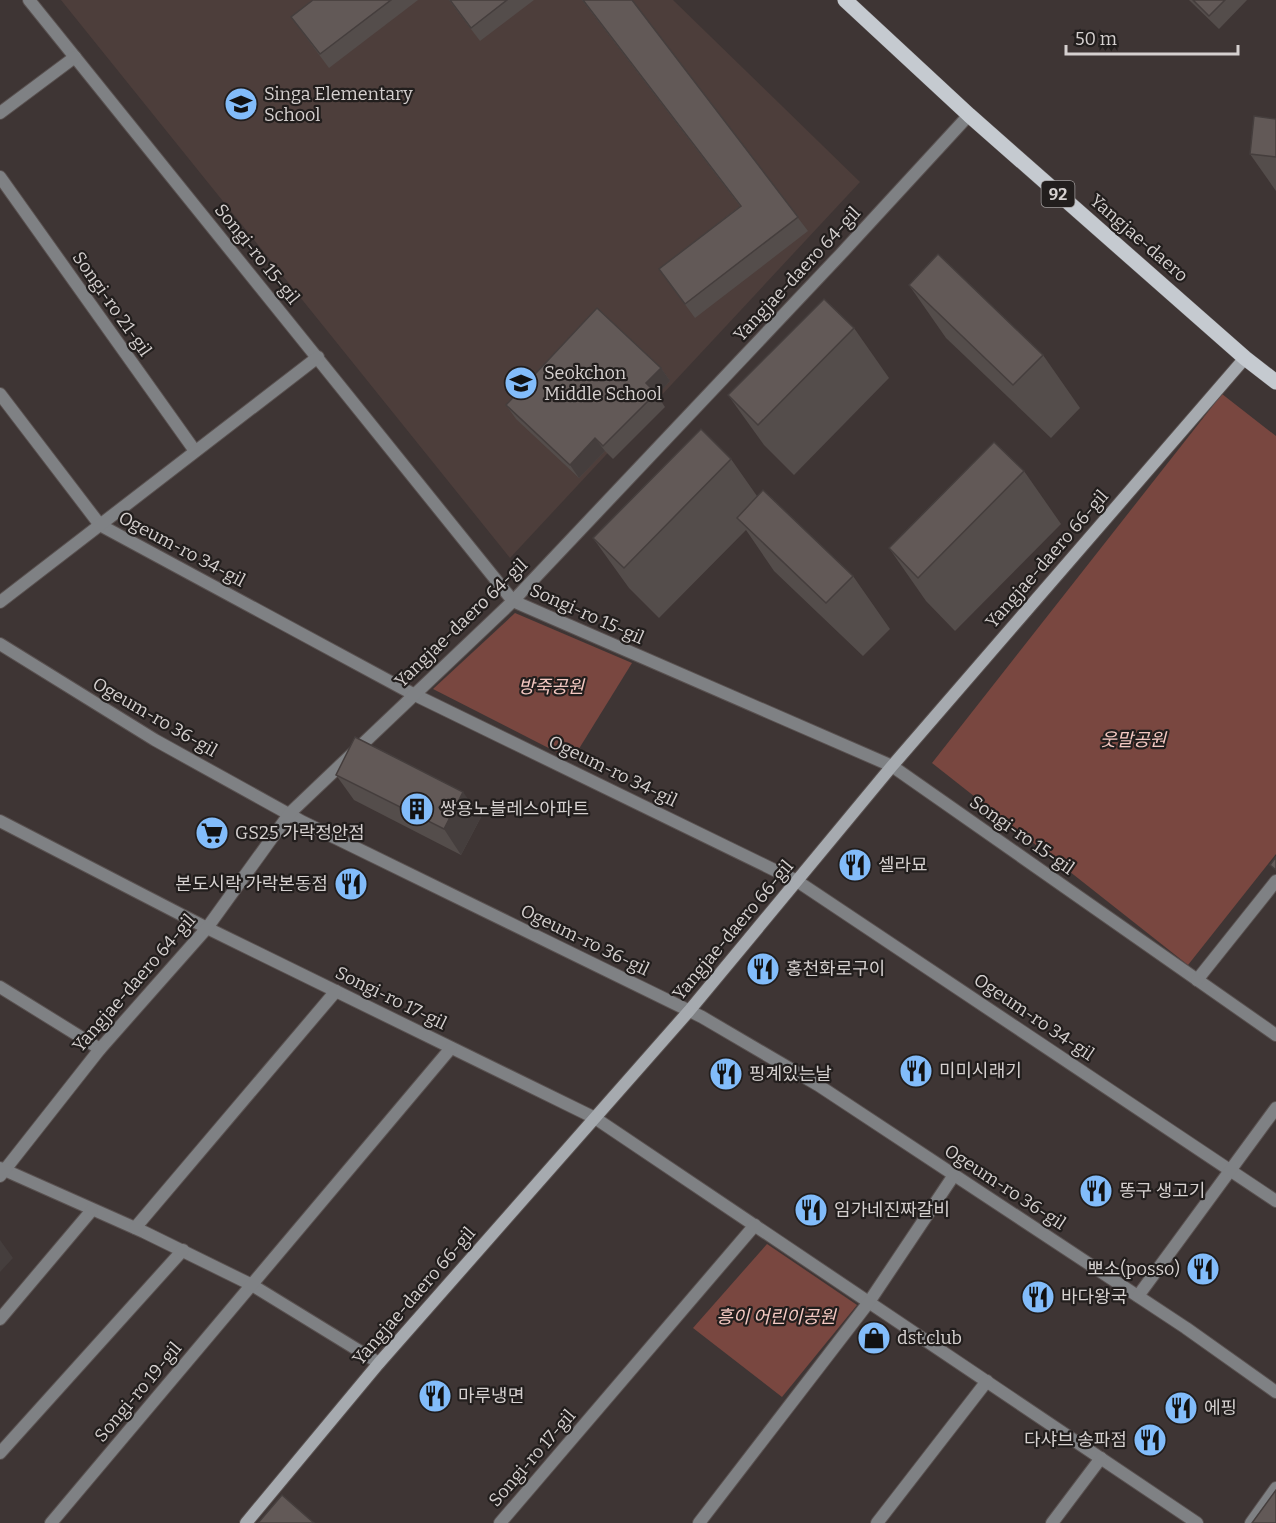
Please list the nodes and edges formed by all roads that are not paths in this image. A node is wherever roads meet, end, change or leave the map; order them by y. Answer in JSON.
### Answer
{"nodes":[{"id":1,"x":29,"y":0,"type":"edge"},
{"id":2,"x":845,"y":0,"type":"edge"},
{"id":3,"x":75,"y":57,"type":"junction"},
{"id":4,"x":0,"y":113,"type":"edge"},
{"id":5,"x":969,"y":115,"type":"junction"},
{"id":6,"x":0,"y":177,"type":"edge"},
{"id":7,"x":318,"y":357,"type":"junction"},
{"id":8,"x":1245,"y":358,"type":"junction"},
{"id":9,"x":1276,"y":382,"type":"edge"},
{"id":10,"x":0,"y":394,"type":"edge"},
{"id":11,"x":195,"y":451,"type":"junction"},
{"id":12,"x":100,"y":525,"type":"junction"},
{"id":13,"x":513,"y":601,"type":"junction"},
{"id":14,"x":0,"y":602,"type":"edge"},
{"id":15,"x":0,"y":644,"type":"edge"},
{"id":16,"x":413,"y":694,"type":"junction"},
{"id":17,"x":892,"y":766,"type":"junction"},
{"id":18,"x":290,"y":813,"type":"junction"},
{"id":19,"x":0,"y":821,"type":"edge"},
{"id":20,"x":797,"y":881,"type":"junction"},
{"id":21,"x":1276,"y":881,"type":"edge"},
{"id":22,"x":207,"y":928,"type":"junction"},
{"id":23,"x":1197,"y":980,"type":"junction"},
{"id":24,"x":0,"y":987,"type":"edge"},
{"id":25,"x":336,"y":991,"type":"junction"},
{"id":26,"x":689,"y":1011,"type":"junction"},
{"id":27,"x":1276,"y":1035,"type":"edge"},
{"id":28,"x":451,"y":1048,"type":"junction"},
{"id":29,"x":100,"y":1049,"type":"junction"},
{"id":30,"x":1276,"y":1108,"type":"edge"},
{"id":31,"x":595,"y":1118,"type":"junction"},
{"id":32,"x":1231,"y":1170,"type":"junction"},
{"id":33,"x":1,"y":1172,"type":"edge"},
{"id":34,"x":954,"y":1175,"type":"junction"},
{"id":35,"x":1276,"y":1201,"type":"edge"},
{"id":36,"x":92,"y":1210,"type":"junction"},
{"id":37,"x":755,"y":1225,"type":"junction"},
{"id":38,"x":135,"y":1228,"type":"junction"},
{"id":39,"x":183,"y":1250,"type":"junction"},
{"id":40,"x":252,"y":1285,"type":"junction"},
{"id":41,"x":1138,"y":1296,"type":"junction"},
{"id":42,"x":869,"y":1302,"type":"junction"},
{"id":43,"x":0,"y":1319,"type":"edge"},
{"id":44,"x":379,"y":1363,"type":"junction"},
{"id":45,"x":987,"y":1381,"type":"junction"},
{"id":46,"x":1276,"y":1392,"type":"edge"},
{"id":47,"x":0,"y":1454,"type":"edge"},
{"id":48,"x":1101,"y":1458,"type":"junction"},
{"id":49,"x":1276,"y":1488,"type":"edge"},
{"id":50,"x":51,"y":1523,"type":"edge"},
{"id":51,"x":246,"y":1523,"type":"edge"},
{"id":52,"x":500,"y":1523,"type":"edge"},
{"id":53,"x":699,"y":1523,"type":"edge"},
{"id":54,"x":877,"y":1523,"type":"edge"},
{"id":55,"x":1052,"y":1523,"type":"edge"},
{"id":56,"x":1197,"y":1523,"type":"edge"},
{"id":57,"x":1251,"y":1523,"type":"edge"}],
"edges":[{"from":1,"to":3,"type":"street","name":"Songi-ro 15-gil"},
{"from":2,"to":5,"type":"main road","name":"Yangjae-daero","number":"92"},
{"from":3,"to":4,"type":"street"},
{"from":3,"to":7,"type":"street","name":"Songi-ro 15-gil"},
{"from":5,"to":8,"type":"main road","name":"Yangjae-daero","number":"92"},
{"from":5,"to":13,"type":"street","name":"Yangjae-daero 64-gil"},
{"from":6,"to":11,"type":"street","name":"Songi-ro 21-gil"},
{"from":7,"to":11,"type":"street"},
{"from":7,"to":13,"type":"street","name":"Songi-ro 15-gil"},
{"from":8,"to":9,"type":"main road","name":"Yangjae-daero","number":"92"},
{"from":8,"to":17,"type":"street","name":"Yangjae-daero 66-gil"},
{"from":10,"to":12,"type":"street","name":"Ogeum-ro 34-gil"},
{"from":11,"to":12,"type":"street"},
{"from":12,"to":14,"type":"street"},
{"from":12,"to":16,"type":"street","name":"Ogeum-ro 34-gil"},
{"from":13,"to":16,"type":"street","name":"Yangjae-daero 64-gil"},
{"from":13,"to":17,"type":"street","name":"Songi-ro 15-gil"},
{"from":15,"to":18,"type":"street","name":"Ogeum-ro 36-gil"},
{"from":16,"to":18,"type":"street","name":"Yangjae-daero 64-gil"},
{"from":16,"to":20,"type":"street","name":"Ogeum-ro 34-gil"},
{"from":17,"to":20,"type":"street","name":"Yangjae-daero 66-gil"},
{"from":17,"to":23,"type":"street","name":"Songi-ro 15-gil"},
{"from":18,"to":22,"type":"street","name":"Yangjae-daero 64-gil"},
{"from":18,"to":26,"type":"street","name":"Ogeum-ro 36-gil"},
{"from":19,"to":22,"type":"street","name":"Songi-ro 17-gil"},
{"from":20,"to":26,"type":"street","name":"Yangjae-daero 66-gil"},
{"from":20,"to":32,"type":"street","name":"Ogeum-ro 34-gil"},
{"from":21,"to":23,"type":"street"},
{"from":22,"to":25,"type":"street","name":"Songi-ro 17-gil"},
{"from":22,"to":29,"type":"street","name":"Yangjae-daero 64-gil"},
{"from":23,"to":27,"type":"street","name":"Songi-ro 15-gil"},
{"from":24,"to":29,"type":"street"},
{"from":25,"to":28,"type":"street","name":"Songi-ro 17-gil"},
{"from":25,"to":38,"type":"street"},
{"from":26,"to":31,"type":"street","name":"Yangjae-daero 66-gil"},
{"from":26,"to":34,"type":"street","name":"Ogeum-ro 36-gil"},
{"from":28,"to":31,"type":"street","name":"Songi-ro 17-gil"},
{"from":28,"to":40,"type":"street","name":"Songi-ro 19-gil"},
{"from":29,"to":33,"type":"street","name":"Yangjae-daero 64-gil"},
{"from":30,"to":32,"type":"street"},
{"from":31,"to":37,"type":"street","name":"Songi-ro 17-gil"},
{"from":31,"to":44,"type":"street","name":"Yangjae-daero 66-gil"},
{"from":32,"to":35,"type":"street","name":"Ogeum-ro 34-gil"},
{"from":32,"to":41,"type":"street"},
{"from":33,"to":36,"type":"street"},
{"from":34,"to":41,"type":"street","name":"Ogeum-ro 36-gil"},
{"from":34,"to":42,"type":"street"},
{"from":36,"to":38,"type":"street"},
{"from":36,"to":43,"type":"street"},
{"from":37,"to":42,"type":"street","name":"Songi-ro 17-gil"},
{"from":37,"to":52,"type":"street","name":"Songi-ro 17-gil"},
{"from":38,"to":39,"type":"street"},
{"from":39,"to":40,"type":"street"},
{"from":39,"to":47,"type":"street"},
{"from":40,"to":44,"type":"street"},
{"from":40,"to":50,"type":"street","name":"Songi-ro 19-gil"},
{"from":41,"to":46,"type":"street","name":"Ogeum-ro 36-gil"},
{"from":42,"to":45,"type":"street","name":"Songi-ro 17-gil"},
{"from":42,"to":53,"type":"street"},
{"from":44,"to":51,"type":"street","name":"Yangjae-daero 66-gil"},
{"from":45,"to":48,"type":"street","name":"Songi-ro 17-gil"},
{"from":45,"to":54,"type":"street"},
{"from":48,"to":55,"type":"street"},
{"from":48,"to":56,"type":"street","name":"Songi-ro 17-gil"},
{"from":49,"to":57,"type":"street"}]}
